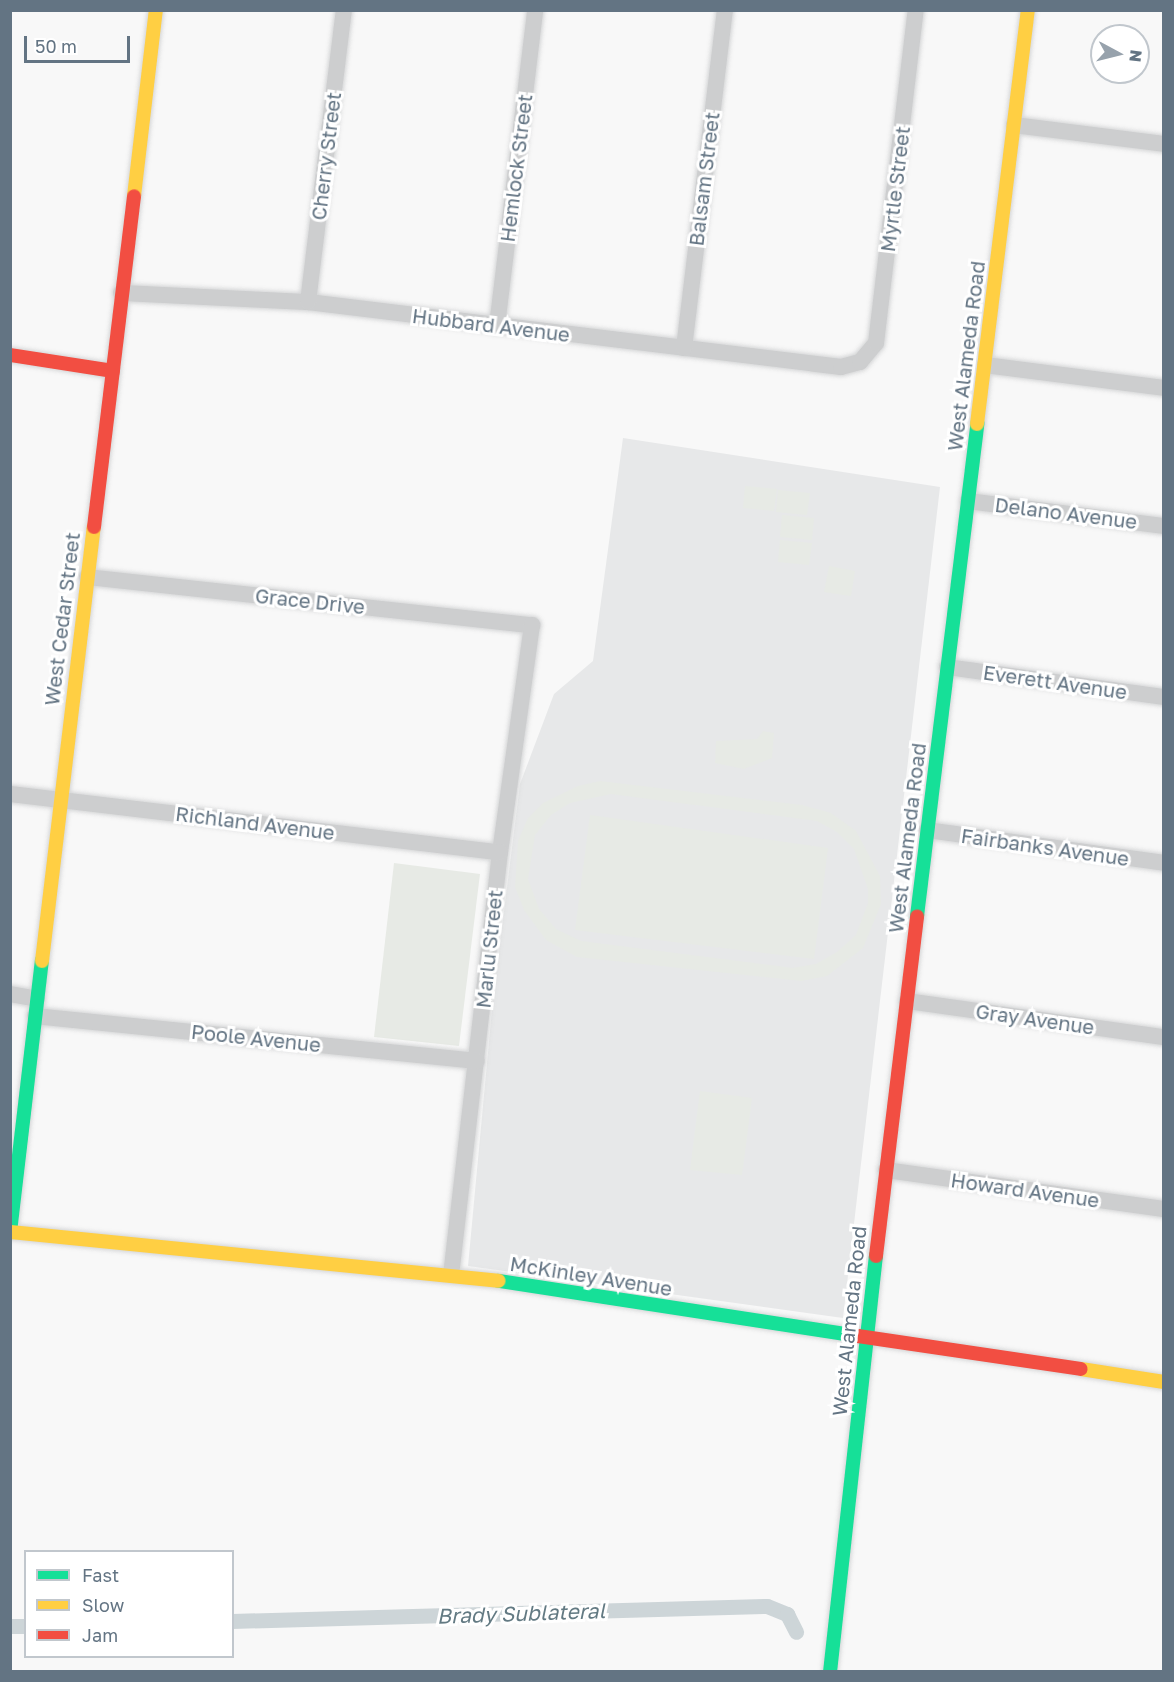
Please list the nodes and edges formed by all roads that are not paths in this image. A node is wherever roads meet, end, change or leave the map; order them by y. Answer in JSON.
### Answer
{"nodes":[{"id":1,"x":156,"y":10,"type":"edge"},
{"id":2,"x":344,"y":10,"type":"edge"},
{"id":3,"x":535,"y":10,"type":"edge"},
{"id":4,"x":725,"y":10,"type":"edge"},
{"id":5,"x":916,"y":10,"type":"edge"},
{"id":6,"x":1028,"y":10,"type":"edge"},
{"id":7,"x":1014,"y":125,"type":"junction"},
{"id":8,"x":1164,"y":144,"type":"edge"},
{"id":9,"x":121,"y":292,"type":"junction"},
{"id":10,"x":308,"y":302,"type":"junction"},
{"id":11,"x":498,"y":326,"type":"junction"},
{"id":12,"x":684,"y":348,"type":"junction"},
{"id":13,"x":10,"y":356,"type":"edge"},
{"id":14,"x":860,"y":362,"type":"joint"},
{"id":15,"x":985,"y":365,"type":"junction"},
{"id":16,"x":112,"y":371,"type":"junction"},
{"id":17,"x":1164,"y":388,"type":"edge"},
{"id":18,"x":968,"y":501,"type":"junction"},
{"id":19,"x":1164,"y":526,"type":"edge"},
{"id":20,"x":87,"y":577,"type":"junction"},
{"id":21,"x":532,"y":626,"type":"joint"},
{"id":22,"x":947,"y":667,"type":"junction"},
{"id":23,"x":1164,"y":697,"type":"edge"},
{"id":24,"x":10,"y":794,"type":"edge"},
{"id":25,"x":60,"y":800,"type":"junction"},
{"id":26,"x":927,"y":830,"type":"junction"},
{"id":27,"x":500,"y":852,"type":"junction"},
{"id":28,"x":1164,"y":863,"type":"edge"},
{"id":29,"x":10,"y":993,"type":"edge"},
{"id":30,"x":37,"y":999,"type":"junction"},
{"id":31,"x":907,"y":1001,"type":"junction"},
{"id":32,"x":35,"y":1016,"type":"junction"},
{"id":33,"x":1164,"y":1037,"type":"edge"},
{"id":34,"x":477,"y":1061,"type":"junction"},
{"id":35,"x":886,"y":1170,"type":"junction"},
{"id":36,"x":1164,"y":1209,"type":"edge"},
{"id":37,"x":10,"y":1232,"type":"edge"},
{"id":38,"x":451,"y":1274,"type":"junction"},
{"id":39,"x":867,"y":1340,"type":"junction"},
{"id":40,"x":1164,"y":1382,"type":"edge"},
{"id":41,"x":830,"y":1671,"type":"edge"}],
"edges":[{"from":1,"to":9,"type":"street","name":"West Cedar Street"},
{"from":2,"to":10,"type":"street","name":"Cherry Street"},
{"from":3,"to":11,"type":"street","name":"Hemlock Street"},
{"from":4,"to":12,"type":"street","name":"Balsam Street"},
{"from":5,"to":14,"type":"street","name":"Myrtle Street"},
{"from":6,"to":7,"type":"street","name":"West Alameda Road"},
{"from":7,"to":8,"type":"street"},
{"from":7,"to":15,"type":"street","name":"West Alameda Road"},
{"from":9,"to":10,"type":"street","name":"Hubbard Avenue"},
{"from":9,"to":16,"type":"street","name":"West Cedar Street"},
{"from":10,"to":11,"type":"street","name":"Hubbard Avenue"},
{"from":11,"to":12,"type":"street","name":"Hubbard Avenue"},
{"from":12,"to":14,"type":"street","name":"Hubbard Avenue"},
{"from":13,"to":16,"type":"street"},
{"from":15,"to":17,"type":"street"},
{"from":15,"to":18,"type":"street","name":"West Alameda Road"},
{"from":16,"to":20,"type":"street","name":"West Cedar Street"},
{"from":18,"to":19,"type":"street","name":"Delano Avenue"},
{"from":18,"to":22,"type":"street","name":"West Alameda Road"},
{"from":20,"to":21,"type":"street","name":"Grace Drive"},
{"from":20,"to":25,"type":"street","name":"West Cedar Street"},
{"from":21,"to":27,"type":"street","name":"Marlu Street"},
{"from":22,"to":23,"type":"street","name":"Everett Avenue"},
{"from":22,"to":26,"type":"street","name":"West Alameda Road"},
{"from":24,"to":25,"type":"street","name":"Richland Avenue"},
{"from":25,"to":27,"type":"street","name":"Richland Avenue"},
{"from":25,"to":30,"type":"street","name":"West Cedar Street"},
{"from":26,"to":28,"type":"street","name":"Fairbanks Avenue"},
{"from":26,"to":31,"type":"street","name":"West Alameda Road"},
{"from":27,"to":34,"type":"street","name":"Marlu Street"},
{"from":29,"to":30,"type":"street"},
{"from":30,"to":32,"type":"street","name":"West Cedar Street"},
{"from":31,"to":33,"type":"street","name":"Gray Avenue"},
{"from":31,"to":35,"type":"street","name":"West Alameda Road"},
{"from":32,"to":34,"type":"street","name":"Poole Avenue"},
{"from":32,"to":37,"type":"street","name":"West Cedar Street"},
{"from":34,"to":38,"type":"street","name":"Marlu Street"},
{"from":35,"to":36,"type":"street","name":"Howard Avenue"},
{"from":35,"to":39,"type":"street","name":"West Alameda Road"},
{"from":37,"to":38,"type":"street","name":"McKinley Avenue"},
{"from":38,"to":39,"type":"street","name":"McKinley Avenue"},
{"from":39,"to":40,"type":"street","name":"McKinley Avenue"},
{"from":39,"to":41,"type":"street","name":"West Alameda Road"}]}
